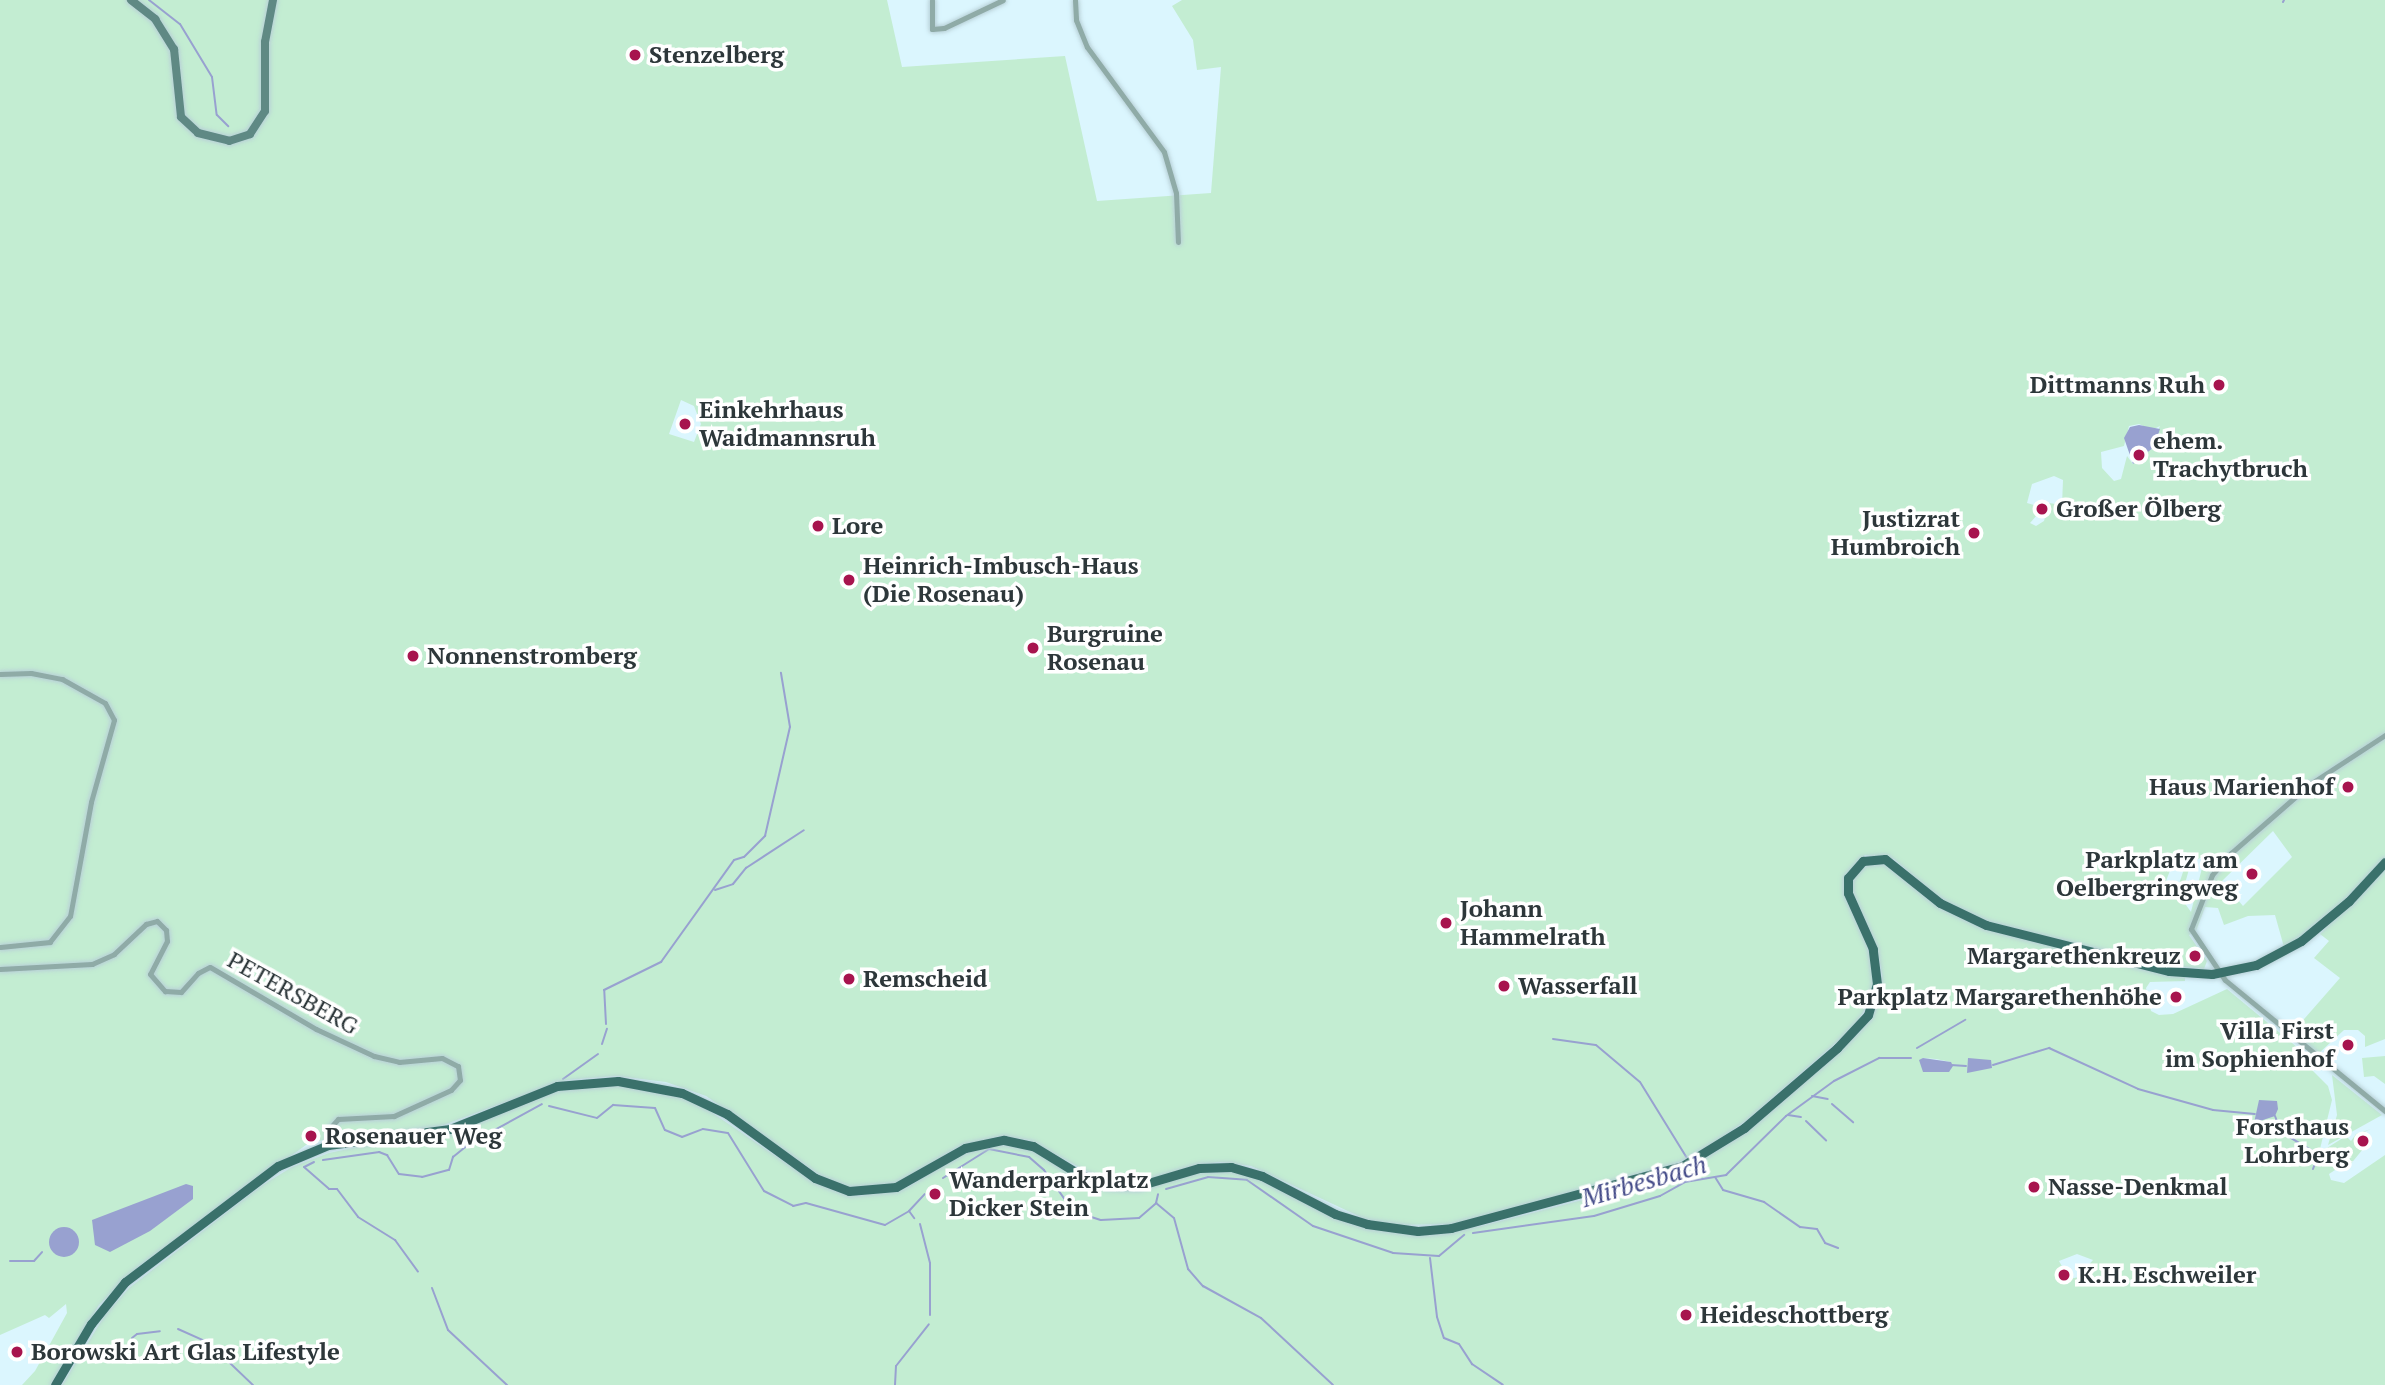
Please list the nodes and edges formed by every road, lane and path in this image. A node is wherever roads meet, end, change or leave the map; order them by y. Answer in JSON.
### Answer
{"nodes":[{"id":1,"x":131,"y":0,"type":"edge"},
{"id":2,"x":273,"y":0,"type":"edge"},
{"id":3,"x":932,"y":0,"type":"edge"},
{"id":4,"x":1003,"y":0,"type":"edge"},
{"id":5,"x":1074,"y":0,"type":"edge"},
{"id":6,"x":1178,"y":242,"type":"dead end"},
{"id":7,"x":0,"y":674,"type":"edge"},
{"id":8,"x":2385,"y":735,"type":"edge"},
{"id":9,"x":2385,"y":862,"type":"edge"},
{"id":10,"x":0,"y":947,"type":"edge"},
{"id":11,"x":0,"y":969,"type":"edge"},
{"id":12,"x":2220,"y":974,"type":"junction"},
{"id":13,"x":2385,"y":1111,"type":"edge"},
{"id":14,"x":328,"y":1140,"type":"junction"},
{"id":15,"x":55,"y":1385,"type":"edge"}],
"edges":[{"from":1,"to":2,"type":"main road"},
{"from":3,"to":4,"type":"street"},
{"from":5,"to":6,"type":"street"},
{"from":7,"to":10,"type":"street"},
{"from":8,"to":12,"type":"street"},
{"from":9,"to":12,"type":"main road"},
{"from":11,"to":14,"type":"street","name":"PETERSBERG"},
{"from":12,"to":13,"type":"street"},
{"from":12,"to":14,"type":"main road"},
{"from":14,"to":15,"type":"main road"}]}
